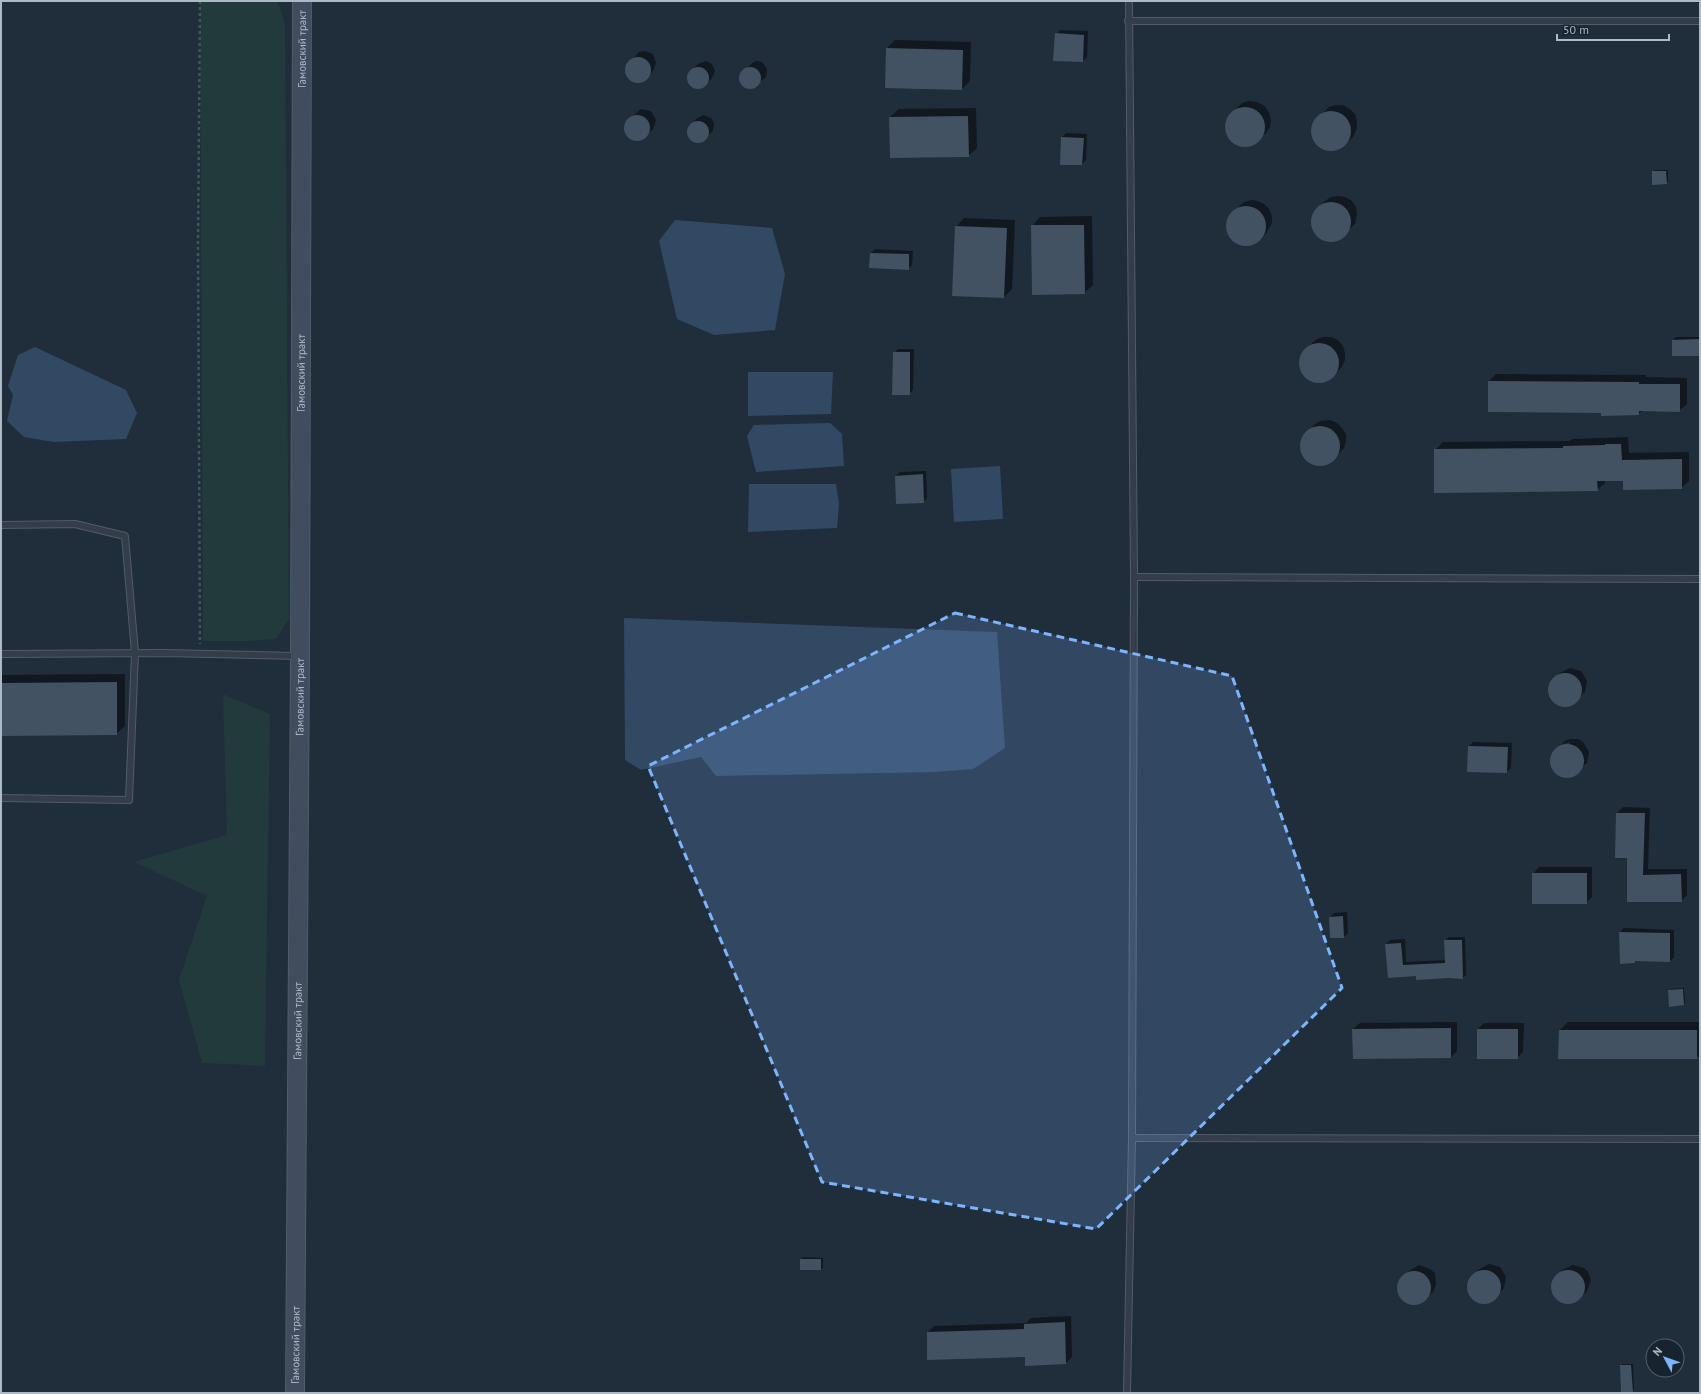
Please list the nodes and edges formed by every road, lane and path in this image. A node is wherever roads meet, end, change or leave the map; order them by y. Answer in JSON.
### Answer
{"nodes":[{"id":1,"x":200,"y":1,"type":"edge"},
{"id":2,"x":302,"y":1,"type":"edge"},
{"id":3,"x":1128,"y":1,"type":"edge"},
{"id":4,"x":1128,"y":20,"type":"junction"},
{"id":5,"x":1700,"y":21,"type":"edge"},
{"id":6,"x":1,"y":525,"type":"edge"},
{"id":7,"x":1134,"y":577,"type":"junction"},
{"id":8,"x":1700,"y":579,"type":"edge"},
{"id":9,"x":134,"y":653,"type":"junction"},
{"id":10,"x":1,"y":654,"type":"edge"},
{"id":11,"x":199,"y":654,"type":"junction"},
{"id":12,"x":300,"y":656,"type":"junction"},
{"id":13,"x":1,"y":798,"type":"edge"},
{"id":14,"x":1132,"y":1138,"type":"junction"},
{"id":15,"x":1700,"y":1139,"type":"edge"},
{"id":16,"x":295,"y":1393,"type":"edge"},
{"id":17,"x":1127,"y":1393,"type":"edge"}],
"edges":[{"from":1,"to":11,"type":"path"},
{"from":2,"to":12,"type":"street","name":"Гамовский тракт"},
{"from":3,"to":4,"type":"lane"},
{"from":4,"to":5,"type":"lane"},
{"from":4,"to":7,"type":"lane"},
{"from":6,"to":9,"type":"lane"},
{"from":7,"to":8,"type":"lane"},
{"from":7,"to":14,"type":"lane"},
{"from":9,"to":10,"type":"lane"},
{"from":9,"to":11,"type":"lane"},
{"from":9,"to":13,"type":"lane"},
{"from":11,"to":12,"type":"lane"},
{"from":12,"to":16,"type":"street","name":"Гамовский тракт"},
{"from":14,"to":15,"type":"lane"},
{"from":14,"to":17,"type":"lane"}]}
